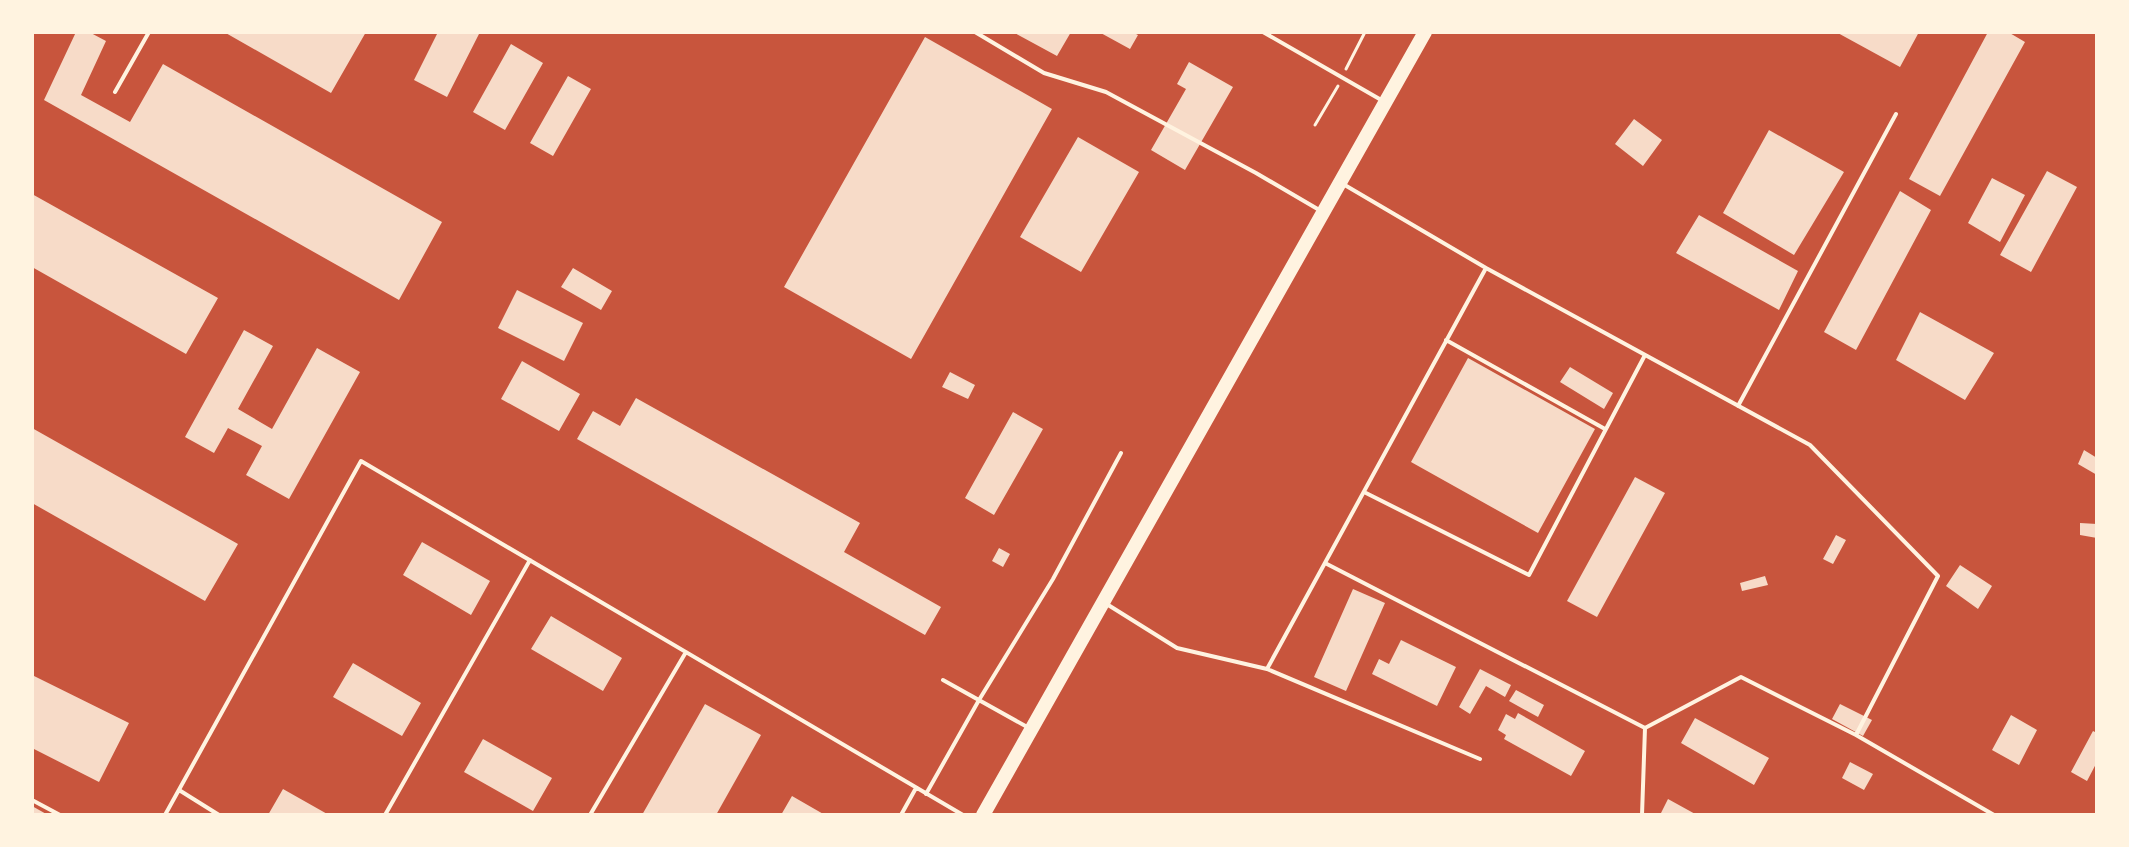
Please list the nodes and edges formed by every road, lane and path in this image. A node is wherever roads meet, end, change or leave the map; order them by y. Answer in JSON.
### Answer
{"nodes":[{"id":1,"x":149,"y":32,"type":"edge"},
{"id":2,"x":975,"y":32,"type":"edge"},
{"id":3,"x":1263,"y":32,"type":"edge"},
{"id":4,"x":1425,"y":32,"type":"edge"},
{"id":5,"x":115,"y":92,"type":"dead end"},
{"id":6,"x":1385,"y":103,"type":"junction"},
{"id":7,"x":1896,"y":114,"type":"dead end"},
{"id":8,"x":1340,"y":182,"type":"junction"},
{"id":9,"x":1323,"y":212,"type":"junction"},
{"id":10,"x":1486,"y":268,"type":"junction"},
{"id":11,"x":1446,"y":340,"type":"junction"},
{"id":12,"x":1645,"y":355,"type":"junction"},
{"id":13,"x":1738,"y":406,"type":"junction"},
{"id":14,"x":1606,"y":429,"type":"junction"},
{"id":15,"x":1121,"y":453,"type":"dead end"},
{"id":16,"x":1364,"y":492,"type":"junction"},
{"id":17,"x":530,"y":560,"type":"junction"},
{"id":18,"x":1325,"y":563,"type":"junction"},
{"id":19,"x":1103,"y":602,"type":"junction"},
{"id":20,"x":686,"y":652,"type":"junction"},
{"id":21,"x":1267,"y":669,"type":"junction"},
{"id":22,"x":943,"y":680,"type":"dead end"},
{"id":23,"x":979,"y":700,"type":"junction"},
{"id":24,"x":1645,"y":728,"type":"junction"},
{"id":25,"x":1031,"y":729,"type":"junction"},
{"id":26,"x":1856,"y":735,"type":"junction"},
{"id":27,"x":1480,"y":759,"type":"dead end"},
{"id":28,"x":916,"y":788,"type":"junction"},
{"id":29,"x":179,"y":790,"type":"junction"},
{"id":30,"x":926,"y":794,"type":"junction"},
{"id":31,"x":32,"y":800,"type":"edge"},
{"id":32,"x":60,"y":815,"type":"edge"},
{"id":33,"x":165,"y":815,"type":"edge"},
{"id":34,"x":219,"y":815,"type":"edge"},
{"id":35,"x":385,"y":815,"type":"edge"},
{"id":36,"x":590,"y":815,"type":"edge"},
{"id":37,"x":901,"y":815,"type":"edge"},
{"id":38,"x":963,"y":815,"type":"edge"},
{"id":39,"x":983,"y":815,"type":"edge"},
{"id":40,"x":1642,"y":815,"type":"edge"},
{"id":41,"x":1994,"y":815,"type":"edge"}],
"edges":[{"from":1,"to":5,"type":"lane"},
{"from":2,"to":9,"type":"lane"},
{"from":3,"to":6,"type":"lane"},
{"from":4,"to":6,"type":"main road"},
{"from":6,"to":8,"type":"main road"},
{"from":7,"to":13,"type":"lane"},
{"from":8,"to":9,"type":"main road"},
{"from":8,"to":10,"type":"lane"},
{"from":9,"to":19,"type":"main road"},
{"from":10,"to":11,"type":"lane"},
{"from":10,"to":12,"type":"lane"},
{"from":11,"to":14,"type":"lane"},
{"from":11,"to":16,"type":"lane"},
{"from":12,"to":13,"type":"lane"},
{"from":12,"to":14,"type":"lane"},
{"from":13,"to":26,"type":"lane"},
{"from":14,"to":16,"type":"lane"},
{"from":15,"to":23,"type":"lane"},
{"from":16,"to":18,"type":"lane"},
{"from":17,"to":20,"type":"lane"},
{"from":17,"to":29,"type":"lane"},
{"from":17,"to":35,"type":"lane"},
{"from":18,"to":21,"type":"lane"},
{"from":18,"to":24,"type":"lane"},
{"from":19,"to":21,"type":"lane"},
{"from":19,"to":25,"type":"main road"},
{"from":20,"to":28,"type":"lane"},
{"from":20,"to":36,"type":"lane"},
{"from":21,"to":27,"type":"lane"},
{"from":22,"to":23,"type":"lane"},
{"from":23,"to":25,"type":"lane"},
{"from":23,"to":30,"type":"lane"},
{"from":24,"to":26,"type":"lane"},
{"from":24,"to":40,"type":"lane"},
{"from":25,"to":39,"type":"main road"},
{"from":26,"to":41,"type":"lane"},
{"from":28,"to":30,"type":"lane"},
{"from":28,"to":37,"type":"lane"},
{"from":29,"to":33,"type":"lane"},
{"from":29,"to":34,"type":"lane"},
{"from":30,"to":38,"type":"lane"},
{"from":31,"to":32,"type":"lane"}]}
